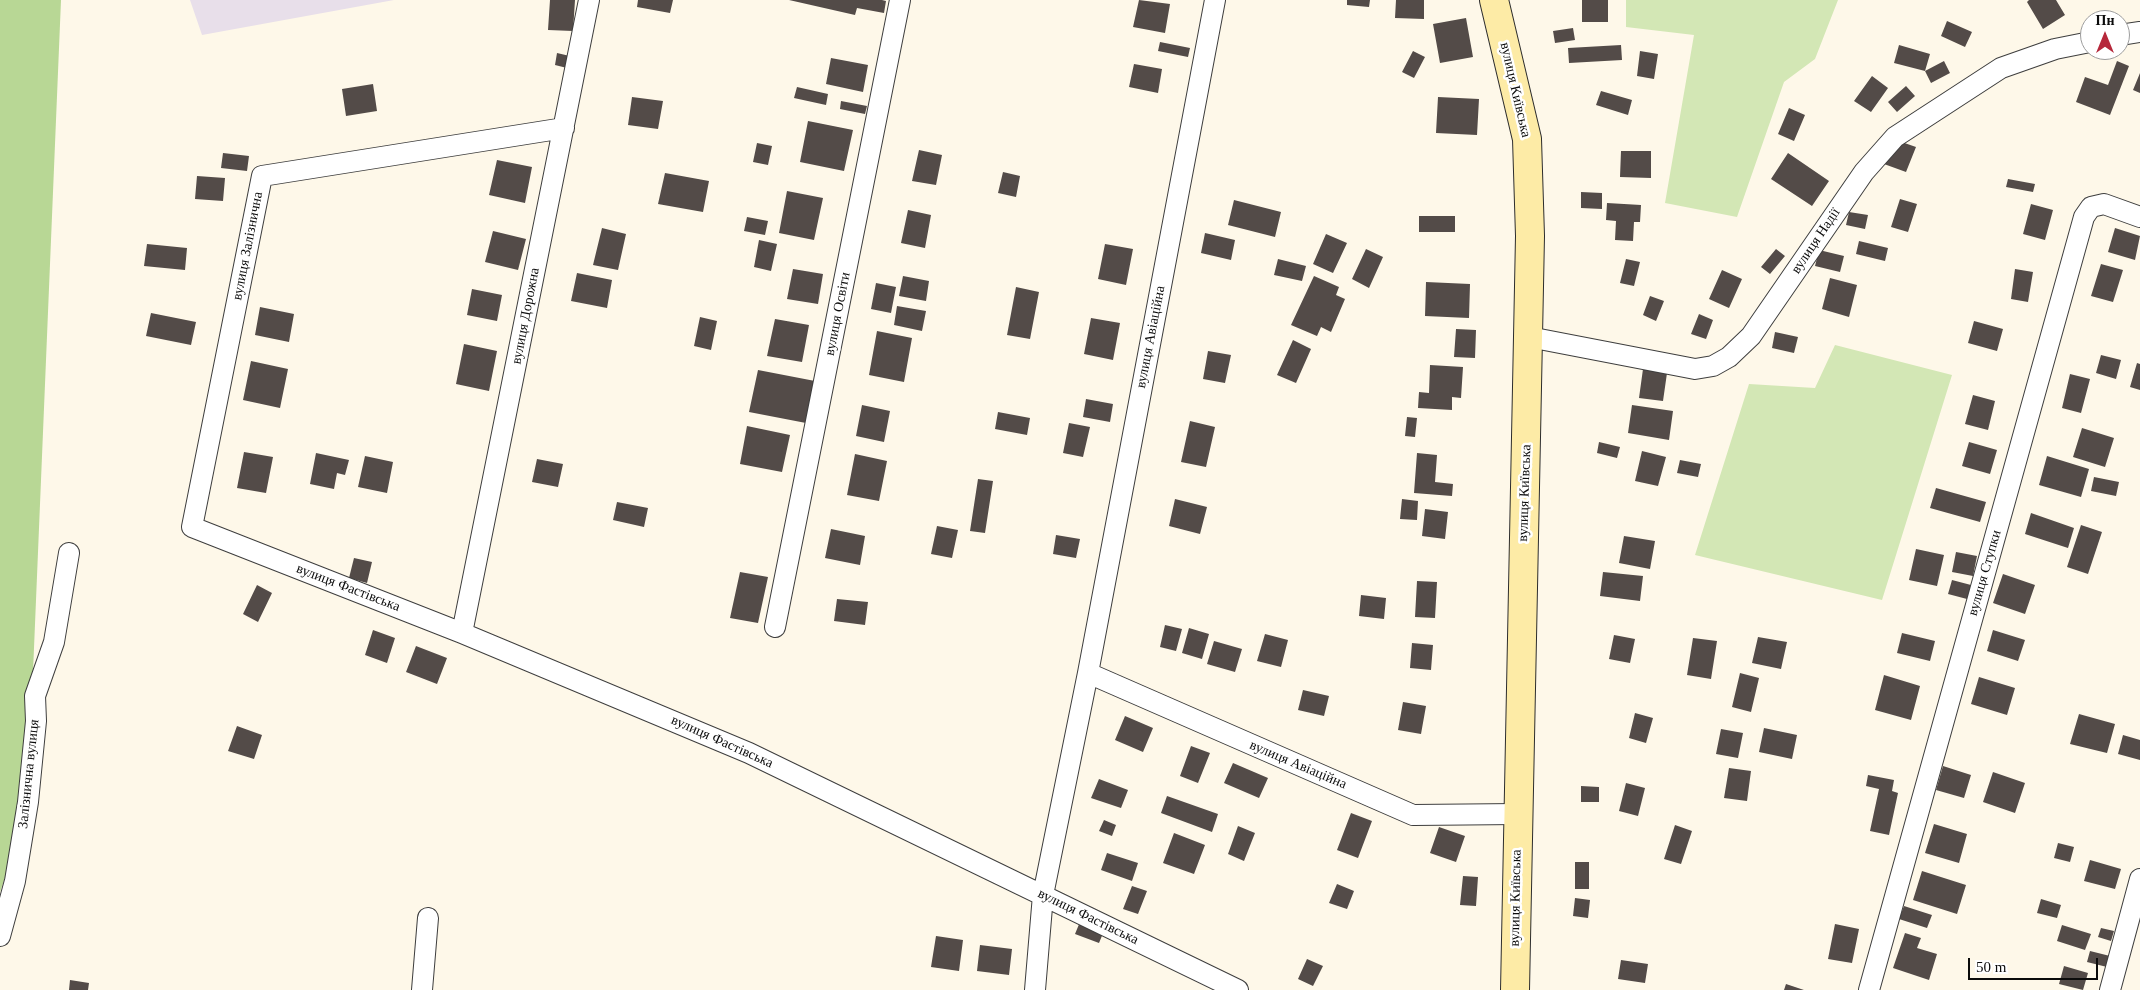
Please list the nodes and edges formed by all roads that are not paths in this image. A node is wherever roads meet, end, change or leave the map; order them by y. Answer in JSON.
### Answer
{"nodes":[{"id":1,"x":590,"y":0,"type":"edge"},
{"id":2,"x":900,"y":0,"type":"edge"},
{"id":3,"x":1215,"y":0,"type":"edge"},
{"id":4,"x":1494,"y":0,"type":"edge"},
{"id":5,"x":2080,"y":44,"type":"edge"},
{"id":6,"x":564,"y":128,"type":"junction"},
{"id":7,"x":2140,"y":217,"type":"edge"},
{"id":8,"x":1530,"y":337,"type":"junction"},
{"id":9,"x":192,"y":527,"type":"joint"},
{"id":10,"x":69,"y":553,"type":"dead end"},
{"id":11,"x":775,"y":627,"type":"dead end"},
{"id":12,"x":462,"y":633,"type":"junction"},
{"id":13,"x":1088,"y":673,"type":"junction"},
{"id":14,"x":1518,"y":814,"type":"junction"},
{"id":15,"x":2140,"y":879,"type":"edge"},
{"id":16,"x":1043,"y":895,"type":"junction"},
{"id":17,"x":428,"y":918,"type":"dead end"},
{"id":18,"x":0,"y":936,"type":"edge"},
{"id":19,"x":422,"y":990,"type":"edge"},
{"id":20,"x":1035,"y":990,"type":"edge"},
{"id":21,"x":1238,"y":990,"type":"edge"},
{"id":22,"x":1515,"y":990,"type":"edge"},
{"id":23,"x":1869,"y":990,"type":"edge"},
{"id":24,"x":2110,"y":990,"type":"edge"}],
"edges":[{"from":1,"to":6,"type":"street","name":"вулиця Дорожна"},
{"from":2,"to":11,"type":"street","name":"вулиця Освіти"},
{"from":3,"to":13,"type":"street","name":"вулиця Авіаційна"},
{"from":4,"to":8,"type":"street","name":"вулиця Київська"},
{"from":5,"to":8,"type":"street","name":"вулиця Надії"},
{"from":6,"to":9,"type":"street","name":"вулиця Залізнична"},
{"from":6,"to":12,"type":"street","name":"вулиця Дорожна"},
{"from":7,"to":23,"type":"street","name":"вулиця Ступки"},
{"from":8,"to":14,"type":"street","name":"вулиця Київська"},
{"from":9,"to":12,"type":"street","name":"вулиця Фастівська"},
{"from":10,"to":18,"type":"street","name":"Залізнична вулиця"},
{"from":12,"to":16,"type":"street","name":"вулиця Фастівська"},
{"from":13,"to":14,"type":"street","name":"вулиця Авіаційна"},
{"from":13,"to":16,"type":"street","name":"вулиця Авіаційна"},
{"from":14,"to":22,"type":"street","name":"вулиця Київська"},
{"from":15,"to":24,"type":"street"},
{"from":16,"to":20,"type":"street","name":"вулиця Авіаційна"},
{"from":16,"to":21,"type":"street","name":"вулиця Фастівська"},
{"from":17,"to":19,"type":"street"}]}
